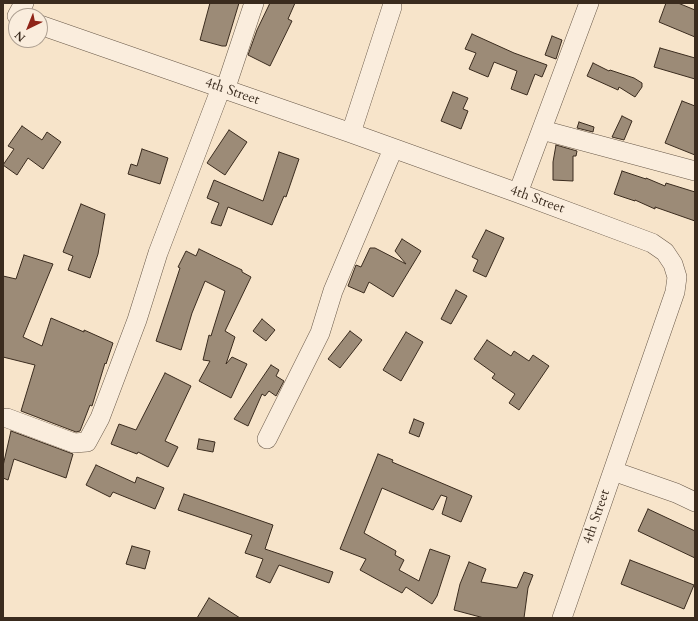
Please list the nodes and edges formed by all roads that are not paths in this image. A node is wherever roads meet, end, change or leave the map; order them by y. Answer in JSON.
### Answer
{"nodes":[{"id":1,"x":254,"y":3,"type":"edge"},
{"id":2,"x":589,"y":3,"type":"edge"},
{"id":3,"x":392,"y":7,"type":"dead end"},
{"id":4,"x":48,"y":28,"type":"edge"},
{"id":5,"x":223,"y":89,"type":"junction"},
{"id":6,"x":542,"y":130,"type":"junction"},
{"id":7,"x":351,"y":133,"type":"junction"},
{"id":8,"x":393,"y":149,"type":"junction"},
{"id":9,"x":695,"y":171,"type":"edge"},
{"id":10,"x":518,"y":193,"type":"junction"},
{"id":11,"x":7,"y":418,"type":"dead end"},
{"id":12,"x":267,"y":439,"type":"dead end"},
{"id":13,"x":613,"y":471,"type":"junction"},
{"id":14,"x":695,"y":502,"type":"edge"},
{"id":15,"x":562,"y":618,"type":"edge"}],
"edges":[{"from":1,"to":5,"type":"street"},
{"from":2,"to":6,"type":"street"},
{"from":3,"to":7,"type":"street"},
{"from":4,"to":5,"type":"street","name":"4th Street"},
{"from":5,"to":7,"type":"street","name":"4th Street"},
{"from":5,"to":11,"type":"street"},
{"from":6,"to":9,"type":"street"},
{"from":6,"to":10,"type":"street"},
{"from":7,"to":8,"type":"street","name":"4th Street"},
{"from":8,"to":10,"type":"street","name":"4th Street"},
{"from":8,"to":12,"type":"street"},
{"from":10,"to":13,"type":"street","name":"4th Street"},
{"from":13,"to":14,"type":"street"},
{"from":13,"to":15,"type":"street","name":"4th Street"}]}
